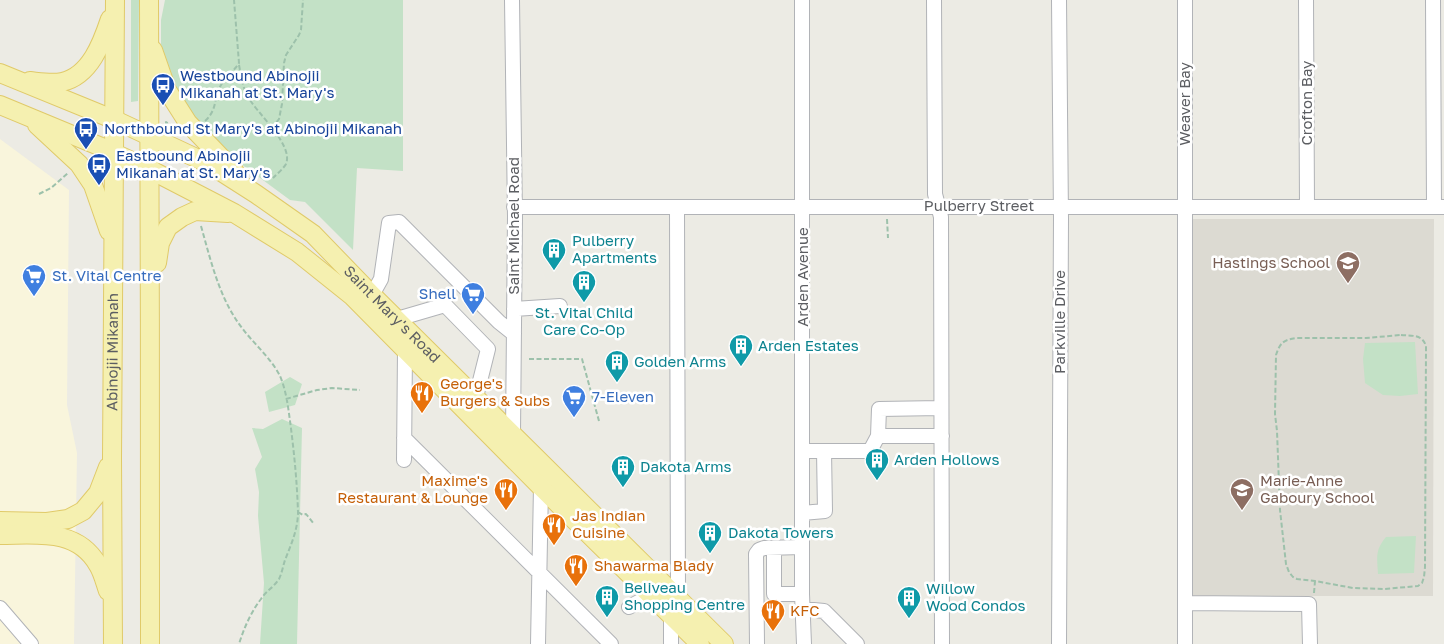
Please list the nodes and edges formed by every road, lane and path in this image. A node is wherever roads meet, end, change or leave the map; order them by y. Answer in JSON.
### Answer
{"nodes":[{"id":1,"x":149,"y":0,"type":"edge"},
{"id":2,"x":234,"y":0,"type":"edge"},
{"id":3,"x":302,"y":0,"type":"edge"},
{"id":4,"x":512,"y":0,"type":"edge"},
{"id":5,"x":802,"y":0,"type":"edge"},
{"id":6,"x":934,"y":0,"type":"edge"},
{"id":7,"x":1059,"y":0,"type":"edge"},
{"id":8,"x":1185,"y":0,"type":"edge"},
{"id":9,"x":1306,"y":0,"type":"edge"},
{"id":10,"x":1433,"y":0,"type":"edge"},
{"id":11,"x":115,"y":1,"type":"edge"},
{"id":12,"x":149,"y":38,"type":"junction"},
{"id":13,"x":239,"y":64,"type":"junction"},
{"id":14,"x":8,"y":77,"type":"edge"},
{"id":15,"x":0,"y":105,"type":"edge"},
{"id":16,"x":29,"y":118,"type":"junction"},
{"id":17,"x":115,"y":120,"type":"junction"},
{"id":18,"x":188,"y":123,"type":"junction"},
{"id":19,"x":272,"y":128,"type":"junction"},
{"id":20,"x":149,"y":136,"type":"junction"},
{"id":21,"x":115,"y":154,"type":"junction"},
{"id":22,"x":149,"y":169,"type":"junction"},
{"id":23,"x":72,"y":170,"type":"dead end"},
{"id":24,"x":273,"y":178,"type":"dead end"},
{"id":25,"x":39,"y":194,"type":"dead end"},
{"id":26,"x":256,"y":194,"type":"junction"},
{"id":27,"x":938,"y":206,"type":"junction"},
{"id":28,"x":1061,"y":206,"type":"junction"},
{"id":29,"x":1307,"y":206,"type":"junction"},
{"id":30,"x":514,"y":207,"type":"junction"},
{"id":31,"x":677,"y":207,"type":"junction"},
{"id":32,"x":802,"y":207,"type":"junction"},
{"id":33,"x":1186,"y":207,"type":"junction"},
{"id":34,"x":1439,"y":207,"type":"edge"},
{"id":35,"x":195,"y":211,"type":"junction"},
{"id":36,"x":234,"y":213,"type":"junction"},
{"id":37,"x":887,"y":217,"type":"dead end"},
{"id":38,"x":888,"y":238,"type":"dead end"},
{"id":39,"x":114,"y":245,"type":"junction"},
{"id":40,"x":151,"y":295,"type":"junction"},
{"id":41,"x":372,"y":295,"type":"junction"},
{"id":42,"x":560,"y":306,"type":"dead end"},
{"id":43,"x":514,"y":309,"type":"junction"},
{"id":44,"x":397,"y":319,"type":"junction"},
{"id":45,"x":514,"y":334,"type":"junction"},
{"id":46,"x":1418,"y":336,"type":"joint"},
{"id":47,"x":410,"y":344,"type":"junction"},
{"id":48,"x":529,"y":359,"type":"dead end"},
{"id":49,"x":360,"y":390,"type":"dead end"},
{"id":50,"x":476,"y":397,"type":"junction"},
{"id":51,"x":286,"y":399,"type":"junction"},
{"id":52,"x":942,"y":408,"type":"junction"},
{"id":53,"x":599,"y":421,"type":"dead end"},
{"id":54,"x":513,"y":434,"type":"junction"},
{"id":55,"x":878,"y":436,"type":"junction"},
{"id":56,"x":942,"y":436,"type":"junction"},
{"id":57,"x":404,"y":438,"type":"junction"},
{"id":58,"x":503,"y":448,"type":"junction"},
{"id":59,"x":802,"y":451,"type":"junction"},
{"id":60,"x":824,"y":451,"type":"junction"},
{"id":61,"x":112,"y":458,"type":"junction"},
{"id":62,"x":404,"y":460,"type":"dead end"},
{"id":63,"x":546,"y":480,"type":"junction"},
{"id":64,"x":298,"y":512,"type":"junction"},
{"id":65,"x":802,"y":512,"type":"junction"},
{"id":66,"x":0,"y":521,"type":"edge"},
{"id":67,"x":314,"y":524,"type":"dead end"},
{"id":68,"x":0,"y":535,"type":"edge"},
{"id":69,"x":802,"y":547,"type":"junction"},
{"id":70,"x":769,"y":548,"type":"junction"},
{"id":71,"x":539,"y":572,"type":"junction"},
{"id":72,"x":802,"y":594,"type":"junction"},
{"id":73,"x":652,"y":595,"type":"junction"},
{"id":74,"x":112,"y":602,"type":"junction"},
{"id":75,"x":1185,"y":603,"type":"junction"},
{"id":76,"x":675,"y":606,"type":"junction"},
{"id":77,"x":630,"y":607,"type":"dead end"},
{"id":78,"x":0,"y":608,"type":"edge"},
{"id":79,"x":803,"y":609,"type":"junction"},
{"id":80,"x":31,"y":644,"type":"edge"},
{"id":81,"x":113,"y":644,"type":"edge"},
{"id":82,"x":150,"y":644,"type":"edge"},
{"id":83,"x":239,"y":644,"type":"edge"},
{"id":84,"x":538,"y":644,"type":"edge"},
{"id":85,"x":611,"y":644,"type":"edge"},
{"id":86,"x":671,"y":644,"type":"edge"},
{"id":87,"x":700,"y":644,"type":"edge"},
{"id":88,"x":724,"y":644,"type":"edge"},
{"id":89,"x":757,"y":644,"type":"edge"},
{"id":90,"x":804,"y":644,"type":"edge"},
{"id":91,"x":857,"y":644,"type":"edge"},
{"id":92,"x":942,"y":644,"type":"edge"},
{"id":93,"x":1059,"y":644,"type":"edge"},
{"id":94,"x":1185,"y":644,"type":"edge"},
{"id":95,"x":1310,"y":644,"type":"edge"}],
"edges":[{"from":1,"to":12,"type":"main road"},
{"from":2,"to":13,"type":"path"},
{"from":3,"to":19,"type":"path"},
{"from":4,"to":30,"type":"street","name":"Saint Michael Road"},
{"from":5,"to":32,"type":"street","name":"Arden Avenue"},
{"from":6,"to":27,"type":"street"},
{"from":7,"to":28,"type":"street","name":"Parkville Drive"},
{"from":8,"to":33,"type":"street","name":"Weaver Bay"},
{"from":9,"to":29,"type":"street","name":"Crofton Bay"},
{"from":10,"to":34,"type":"street"},
{"from":11,"to":14,"type":"main road"},
{"from":11,"to":17,"type":"main road","name":"Abinojii Mikanah"},
{"from":12,"to":18,"type":"main road"},
{"from":12,"to":20,"type":"main road"},
{"from":13,"to":18,"type":"path"},
{"from":13,"to":19,"type":"path"},
{"from":14,"to":17,"type":"main road","name":"Saint Mary's Road"},
{"from":15,"to":16,"type":"main road","name":"Saint Mary's Road"},
{"from":16,"to":21,"type":"main road","name":"Saint Mary's Road"},
{"from":16,"to":39,"type":"main road"},
{"from":17,"to":20,"type":"main road","name":"Saint Mary's Road"},
{"from":17,"to":21,"type":"main road","name":"Abinojii Mikanah"},
{"from":18,"to":26,"type":"main road"},
{"from":19,"to":24,"type":"path"},
{"from":20,"to":22,"type":"main road"},
{"from":20,"to":26,"type":"main road","name":"Saint Mary's Road"},
{"from":21,"to":22,"type":"main road","name":"Saint Mary's Road"},
{"from":21,"to":39,"type":"main road","name":"Abinojii Mikanah"},
{"from":22,"to":36,"type":"main road","name":"Saint Mary's Road"},
{"from":22,"to":40,"type":"main road"},
{"from":23,"to":25,"type":"path"},
{"from":26,"to":41,"type":"main road","name":"Saint Mary's Road"},
{"from":27,"to":28,"type":"street","name":"Pulberry Street"},
{"from":27,"to":32,"type":"street","name":"Pulberry Street"},
{"from":27,"to":52,"type":"street"},
{"from":28,"to":33,"type":"street","name":"Pulberry Street"},
{"from":28,"to":93,"type":"street","name":"Parkville Drive"},
{"from":29,"to":33,"type":"street","name":"Pulberry Street"},
{"from":29,"to":34,"type":"street","name":"Pulberry Street"},
{"from":30,"to":31,"type":"street","name":"Pulberry Street"},
{"from":30,"to":43,"type":"street","name":"Saint Michael Road"},
{"from":31,"to":32,"type":"street","name":"Pulberry Street"},
{"from":31,"to":76,"type":"street"},
{"from":32,"to":59,"type":"street","name":"Arden Avenue"},
{"from":33,"to":75,"type":"street","name":"Weaver Bay"},
{"from":35,"to":36,"type":"main road"},
{"from":35,"to":40,"type":"main road"},
{"from":35,"to":51,"type":"path"},
{"from":36,"to":47,"type":"main road","name":"Saint Mary's Road"},
{"from":37,"to":38,"type":"path"},
{"from":39,"to":61,"type":"main road","name":"Abinojii Mikanah"},
{"from":40,"to":82,"type":"main road"},
{"from":41,"to":44,"type":"main road","name":"Saint Mary's Road"},
{"from":41,"to":45,"type":"street"},
{"from":42,"to":43,"type":"street"},
{"from":43,"to":45,"type":"street","name":"Saint Michael Road"},
{"from":44,"to":47,"type":"main road","name":"Saint Mary's Road"},
{"from":44,"to":50,"type":"street"},
{"from":45,"to":54,"type":"street","name":"Saint Michael Road"},
{"from":46,"to":46,"type":"path"},
{"from":47,"to":50,"type":"main road","name":"Saint Mary's Road"},
{"from":47,"to":57,"type":"street"},
{"from":47,"to":58,"type":"main road","name":"Saint Mary's Road"},
{"from":48,"to":53,"type":"path"},
{"from":49,"to":51,"type":"path"},
{"from":50,"to":54,"type":"main road","name":"Saint Mary's Road"},
{"from":51,"to":64,"type":"path"},
{"from":52,"to":55,"type":"street"},
{"from":52,"to":56,"type":"street"},
{"from":54,"to":58,"type":"street"},
{"from":54,"to":63,"type":"main road","name":"Saint Mary's Road"},
{"from":55,"to":56,"type":"street"},
{"from":55,"to":60,"type":"street"},
{"from":56,"to":92,"type":"street"},
{"from":57,"to":62,"type":"street"},
{"from":57,"to":71,"type":"street"},
{"from":58,"to":63,"type":"main road","name":"Saint Mary's Road"},
{"from":59,"to":60,"type":"street"},
{"from":59,"to":65,"type":"street","name":"Arden Avenue"},
{"from":60,"to":65,"type":"street"},
{"from":61,"to":66,"type":"main road"},
{"from":61,"to":74,"type":"main road","name":"Abinojii Mikanah"},
{"from":63,"to":71,"type":"street"},
{"from":63,"to":73,"type":"main road","name":"Saint Mary's Road"},
{"from":63,"to":76,"type":"main road","name":"Saint Mary's Road"},
{"from":64,"to":67,"type":"path"},
{"from":64,"to":83,"type":"path"},
{"from":65,"to":69,"type":"street","name":"Arden Avenue"},
{"from":68,"to":74,"type":"main road"},
{"from":69,"to":70,"type":"street"},
{"from":69,"to":72,"type":"street","name":"Arden Avenue"},
{"from":70,"to":72,"type":"street"},
{"from":70,"to":89,"type":"street"},
{"from":71,"to":84,"type":"street"},
{"from":71,"to":85,"type":"street"},
{"from":72,"to":79,"type":"street","name":"Arden Avenue"},
{"from":73,"to":76,"type":"main road","name":"Saint Mary's Road"},
{"from":73,"to":77,"type":"street"},
{"from":74,"to":81,"type":"main road","name":"Abinojii Mikanah"},
{"from":75,"to":94,"type":"street","name":"Weaver Bay"},
{"from":75,"to":95,"type":"street"},
{"from":76,"to":86,"type":"street"},
{"from":76,"to":87,"type":"main road","name":"Saint Mary's Road"},
{"from":76,"to":88,"type":"main road","name":"Saint Mary's Road"},
{"from":78,"to":80,"type":"street"},
{"from":79,"to":90,"type":"street","name":"Arden Avenue"},
{"from":79,"to":91,"type":"street"}]}
